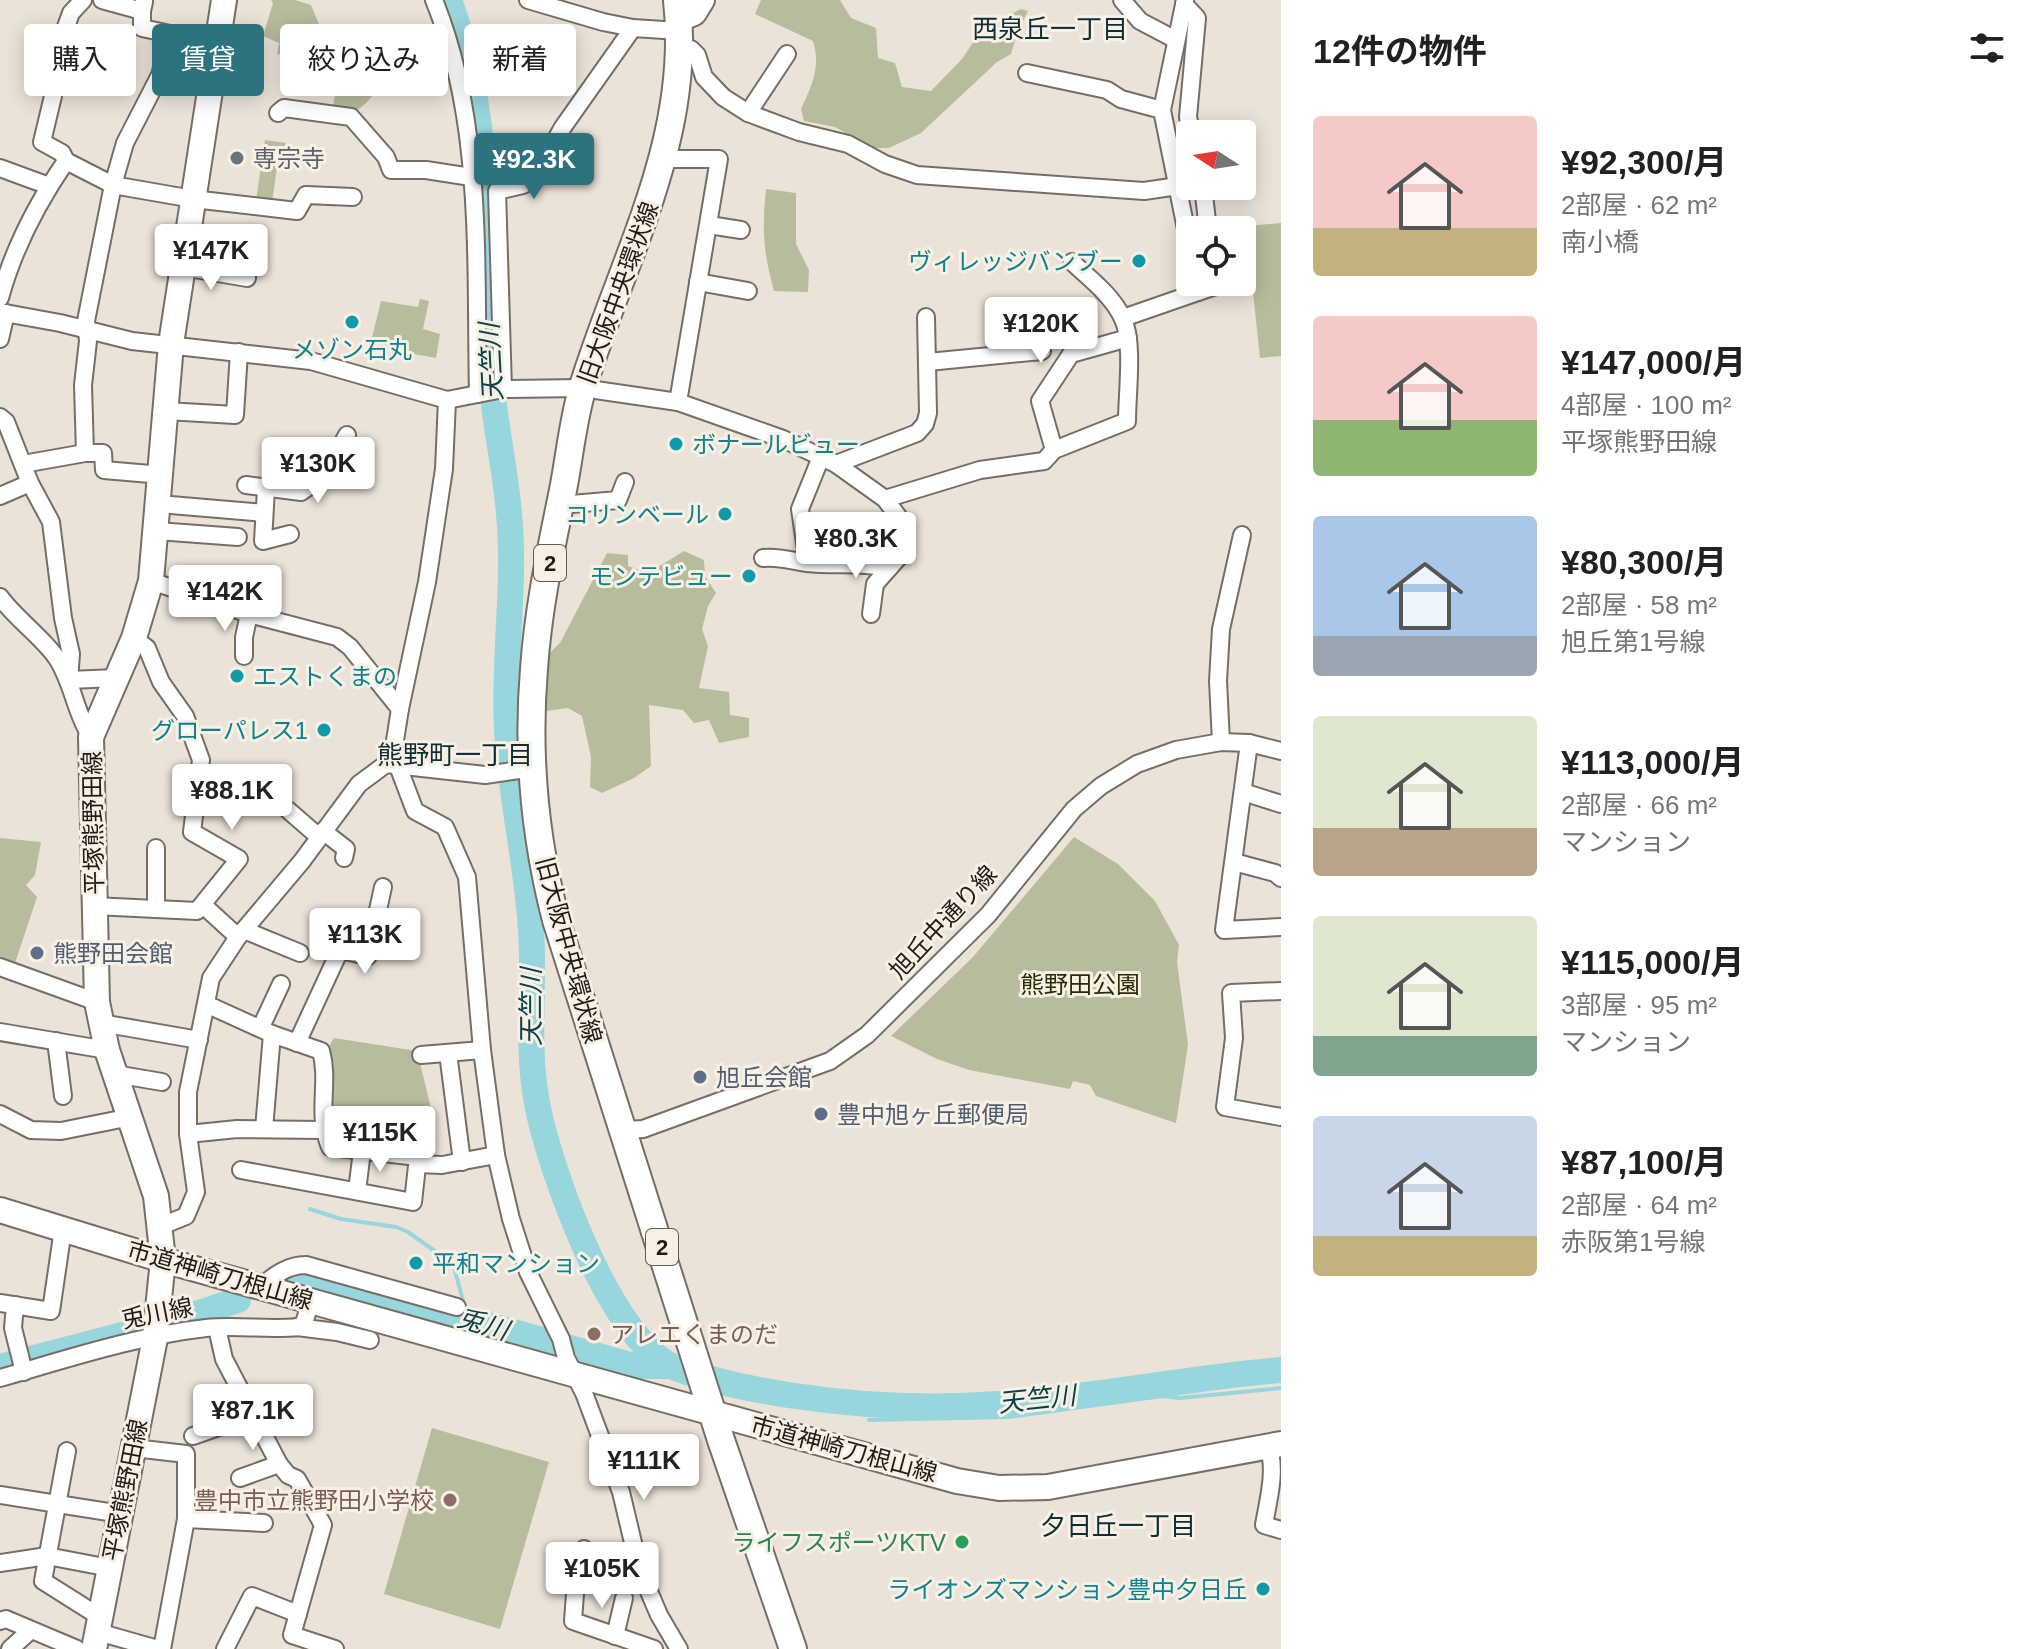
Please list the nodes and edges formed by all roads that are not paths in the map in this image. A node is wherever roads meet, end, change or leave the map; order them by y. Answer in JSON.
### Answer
{"nodes":[{"id":1,"x":83,"y":0,"type":"edge"},
{"id":2,"x":102,"y":0,"type":"edge"},
{"id":3,"x":224,"y":0,"type":"edge"},
{"id":4,"x":434,"y":0,"type":"edge"},
{"id":5,"x":528,"y":0,"type":"edge"},
{"id":6,"x":702,"y":0,"type":"edge"},
{"id":7,"x":1122,"y":0,"type":"edge"},
{"id":8,"x":1185,"y":2,"type":"edge"},
{"id":9,"x":143,"y":5,"type":"edge"},
{"id":10,"x":67,"y":24,"type":"edge"},
{"id":11,"x":220,"y":24,"type":"edge"},
{"id":12,"x":679,"y":24,"type":"edge"},
{"id":13,"x":633,"y":28,"type":"junction"},
{"id":14,"x":152,"y":30,"type":"edge"},
{"id":15,"x":1176,"y":40,"type":"junction"},
{"id":16,"x":787,"y":54,"type":"dead end"},
{"id":17,"x":1027,"y":73,"type":"dead end"},
{"id":18,"x":152,"y":91,"type":"edge"},
{"id":19,"x":53,"y":96,"type":"dead end"},
{"id":20,"x":209,"y":96,"type":"edge"},
{"id":21,"x":1162,"y":110,"type":"junction"},
{"id":22,"x":278,"y":113,"type":"dead end"},
{"id":23,"x":748,"y":113,"type":"junction"},
{"id":24,"x":1189,"y":120,"type":"edge"},
{"id":25,"x":664,"y":159,"type":"junction"},
{"id":26,"x":66,"y":161,"type":"junction"},
{"id":27,"x":0,"y":168,"type":"edge"},
{"id":28,"x":1176,"y":176,"type":"edge"},
{"id":29,"x":471,"y":184,"type":"junction"},
{"id":30,"x":113,"y":185,"type":"junction"},
{"id":31,"x":49,"y":186,"type":"junction"},
{"id":32,"x":1176,"y":186,"type":"edge"},
{"id":33,"x":497,"y":191,"type":"junction"},
{"id":34,"x":353,"y":197,"type":"dead end"},
{"id":35,"x":193,"y":199,"type":"junction"},
{"id":36,"x":709,"y":225,"type":"junction"},
{"id":37,"x":741,"y":230,"type":"dead end"},
{"id":38,"x":1072,"y":262,"type":"dead end"},
{"id":39,"x":183,"y":267,"type":"junction"},
{"id":40,"x":247,"y":278,"type":"dead end"},
{"id":41,"x":698,"y":282,"type":"junction"},
{"id":42,"x":748,"y":291,"type":"dead end"},
{"id":43,"x":1176,"y":296,"type":"edge"},
{"id":44,"x":2,"y":308,"type":"edge"},
{"id":45,"x":926,"y":317,"type":"dead end"},
{"id":46,"x":1123,"y":318,"type":"junction"},
{"id":47,"x":87,"y":330,"type":"junction"},
{"id":48,"x":1128,"y":338,"type":"junction"},
{"id":49,"x":0,"y":339,"type":"edge"},
{"id":50,"x":171,"y":344,"type":"junction"},
{"id":51,"x":1042,"y":351,"type":"dead end"},
{"id":52,"x":239,"y":352,"type":"junction"},
{"id":53,"x":928,"y":362,"type":"junction"},
{"id":54,"x":582,"y":388,"type":"junction"},
{"id":55,"x":491,"y":391,"type":"junction"},
{"id":56,"x":447,"y":400,"type":"junction"},
{"id":57,"x":678,"y":402,"type":"junction"},
{"id":58,"x":166,"y":411,"type":"junction"},
{"id":59,"x":0,"y":417,"type":"edge"},
{"id":60,"x":347,"y":435,"type":"dead end"},
{"id":61,"x":307,"y":448,"type":"dead end"},
{"id":62,"x":1054,"y":450,"type":"junction"},
{"id":63,"x":339,"y":451,"type":"junction"},
{"id":64,"x":85,"y":453,"type":"junction"},
{"id":65,"x":829,"y":461,"type":"junction"},
{"id":66,"x":23,"y":464,"type":"junction"},
{"id":67,"x":162,"y":475,"type":"junction"},
{"id":68,"x":625,"y":482,"type":"dead end"},
{"id":69,"x":30,"y":483,"type":"junction"},
{"id":70,"x":246,"y":485,"type":"dead end"},
{"id":71,"x":266,"y":489,"type":"junction"},
{"id":72,"x":0,"y":496,"type":"edge"},
{"id":73,"x":885,"y":499,"type":"junction"},
{"id":74,"x":159,"y":504,"type":"junction"},
{"id":75,"x":560,"y":505,"type":"junction"},
{"id":76,"x":264,"y":513,"type":"junction"},
{"id":77,"x":157,"y":531,"type":"junction"},
{"id":78,"x":290,"y":534,"type":"dead end"},
{"id":79,"x":1242,"y":535,"type":"dead end"},
{"id":80,"x":238,"y":537,"type":"dead end"},
{"id":81,"x":763,"y":558,"type":"dead end"},
{"id":82,"x":808,"y":563,"type":"junction"},
{"id":83,"x":889,"y":568,"type":"junction"},
{"id":84,"x":151,"y":581,"type":"junction"},
{"id":85,"x":1,"y":598,"type":"edge"},
{"id":86,"x":249,"y":614,"type":"junction"},
{"id":87,"x":871,"y":614,"type":"dead end"},
{"id":88,"x":134,"y":638,"type":"junction"},
{"id":89,"x":244,"y":656,"type":"dead end"},
{"id":90,"x":116,"y":678,"type":"junction"},
{"id":91,"x":69,"y":680,"type":"junction"},
{"id":92,"x":400,"y":709,"type":"junction"},
{"id":93,"x":91,"y":737,"type":"junction"},
{"id":94,"x":1221,"y":742,"type":"junction"},
{"id":95,"x":1249,"y":743,"type":"junction"},
{"id":96,"x":1281,"y":751,"type":"edge"},
{"id":97,"x":396,"y":764,"type":"junction"},
{"id":98,"x":527,"y":769,"type":"junction"},
{"id":99,"x":1243,"y":792,"type":"junction"},
{"id":100,"x":1281,"y":804,"type":"edge"},
{"id":101,"x":288,"y":810,"type":"dead end"},
{"id":102,"x":321,"y":834,"type":"junction"},
{"id":103,"x":156,"y":848,"type":"dead end"},
{"id":104,"x":344,"y":858,"type":"dead end"},
{"id":105,"x":1234,"y":862,"type":"junction"},
{"id":106,"x":1281,"y":878,"type":"edge"},
{"id":107,"x":383,"y":887,"type":"dead end"},
{"id":108,"x":203,"y":905,"type":"junction"},
{"id":109,"x":94,"y":906,"type":"junction"},
{"id":110,"x":156,"y":909,"type":"junction"},
{"id":111,"x":1281,"y":927,"type":"edge"},
{"id":112,"x":241,"y":934,"type":"junction"},
{"id":113,"x":372,"y":939,"type":"junction"},
{"id":114,"x":405,"y":945,"type":"dead end"},
{"id":115,"x":300,"y":953,"type":"dead end"},
{"id":116,"x":0,"y":967,"type":"edge"},
{"id":117,"x":281,"y":984,"type":"dead end"},
{"id":118,"x":1281,"y":991,"type":"edge"},
{"id":119,"x":206,"y":1004,"type":"junction"},
{"id":120,"x":99,"y":1013,"type":"junction"},
{"id":121,"x":266,"y":1030,"type":"junction"},
{"id":122,"x":0,"y":1032,"type":"edge"},
{"id":123,"x":199,"y":1040,"type":"junction"},
{"id":124,"x":56,"y":1041,"type":"junction"},
{"id":125,"x":297,"y":1043,"type":"junction"},
{"id":126,"x":107,"y":1050,"type":"junction"},
{"id":127,"x":482,"y":1050,"type":"junction"},
{"id":128,"x":448,"y":1053,"type":"junction"},
{"id":129,"x":421,"y":1055,"type":"dead end"},
{"id":130,"x":115,"y":1074,"type":"junction"},
{"id":131,"x":162,"y":1082,"type":"dead end"},
{"id":132,"x":63,"y":1096,"type":"dead end"},
{"id":133,"x":0,"y":1114,"type":"edge"},
{"id":134,"x":131,"y":1117,"type":"junction"},
{"id":135,"x":1281,"y":1117,"type":"edge"},
{"id":136,"x":264,"y":1129,"type":"junction"},
{"id":137,"x":323,"y":1130,"type":"junction"},
{"id":138,"x":624,"y":1130,"type":"junction"},
{"id":139,"x":188,"y":1134,"type":"junction"},
{"id":140,"x":362,"y":1151,"type":"junction"},
{"id":141,"x":496,"y":1155,"type":"junction"},
{"id":142,"x":462,"y":1162,"type":"junction"},
{"id":143,"x":418,"y":1164,"type":"junction"},
{"id":144,"x":241,"y":1170,"type":"dead end"},
{"id":145,"x":357,"y":1191,"type":"junction"},
{"id":146,"x":0,"y":1210,"type":"edge"},
{"id":147,"x":161,"y":1226,"type":"junction"},
{"id":148,"x":63,"y":1229,"type":"junction"},
{"id":149,"x":163,"y":1260,"type":"junction"},
{"id":150,"x":261,"y":1287,"type":"junction"},
{"id":151,"x":311,"y":1301,"type":"junction"},
{"id":152,"x":7,"y":1304,"type":"edge"},
{"id":153,"x":457,"y":1307,"type":"dead end"},
{"id":154,"x":297,"y":1327,"type":"junction"},
{"id":155,"x":217,"y":1328,"type":"junction"},
{"id":156,"x":156,"y":1329,"type":"junction"},
{"id":157,"x":370,"y":1340,"type":"dead end"},
{"id":158,"x":567,"y":1356,"type":"junction"},
{"id":159,"x":22,"y":1364,"type":"junction"},
{"id":160,"x":0,"y":1378,"type":"edge"},
{"id":161,"x":711,"y":1404,"type":"junction"},
{"id":162,"x":253,"y":1415,"type":"junction"},
{"id":163,"x":193,"y":1436,"type":"dead end"},
{"id":164,"x":1275,"y":1445,"type":"edge"},
{"id":165,"x":134,"y":1448,"type":"junction"},
{"id":166,"x":67,"y":1451,"type":"dead end"},
{"id":167,"x":279,"y":1464,"type":"junction"},
{"id":168,"x":240,"y":1478,"type":"dead end"},
{"id":169,"x":0,"y":1495,"type":"edge"},
{"id":170,"x":56,"y":1503,"type":"junction"},
{"id":171,"x":121,"y":1514,"type":"junction"},
{"id":172,"x":186,"y":1519,"type":"junction"},
{"id":173,"x":264,"y":1523,"type":"dead end"},
{"id":174,"x":1281,"y":1530,"type":"edge"},
{"id":175,"x":584,"y":1549,"type":"dead end"},
{"id":176,"x":47,"y":1556,"type":"junction"},
{"id":177,"x":0,"y":1563,"type":"edge"},
{"id":178,"x":110,"y":1568,"type":"junction"},
{"id":179,"x":624,"y":1598,"type":"dead end"},
{"id":180,"x":298,"y":1614,"type":"junction"},
{"id":181,"x":0,"y":1621,"type":"edge"},
{"id":182,"x":31,"y":1630,"type":"junction"},
{"id":183,"x":98,"y":1633,"type":"edge"},
{"id":184,"x":615,"y":1636,"type":"junction"},
{"id":185,"x":329,"y":1648,"type":"edge"},
{"id":186,"x":673,"y":1648,"type":"edge"},
{"id":187,"x":10,"y":1649,"type":"edge"},
{"id":188,"x":77,"y":1649,"type":"edge"},
{"id":189,"x":160,"y":1649,"type":"edge"},
{"id":190,"x":225,"y":1649,"type":"edge"},
{"id":191,"x":654,"y":1649,"type":"edge"},
{"id":192,"x":793,"y":1649,"type":"edge"}],
"edges":[{"from":1,"to":10,"type":"street"},
{"from":2,"to":9,"type":"street"},
{"from":3,"to":11,"type":"street","name":"平塚熊野田線"},
{"from":4,"to":29,"type":"street"},
{"from":5,"to":13,"type":"street"},
{"from":6,"to":12,"type":"street"},
{"from":7,"to":15,"type":"street"},
{"from":8,"to":15,"type":"street"},
{"from":8,"to":24,"type":"street"},
{"from":9,"to":14,"type":"street"},
{"from":12,"to":13,"type":"street"},
{"from":12,"to":23,"type":"street"},
{"from":12,"to":25,"type":"main road","name":"旧大阪中央環状線","number":"2"},
{"from":13,"to":33,"type":"street"},
{"from":15,"to":21,"type":"street"},
{"from":16,"to":23,"type":"street"},
{"from":17,"to":21,"type":"street"},
{"from":18,"to":30,"type":"street"},
{"from":19,"to":26,"type":"street"},
{"from":20,"to":35,"type":"street","name":"平塚熊野田線"},
{"from":21,"to":28,"type":"street"},
{"from":22,"to":29,"type":"street"},
{"from":23,"to":32,"type":"street"},
{"from":25,"to":36,"type":"street"},
{"from":25,"to":54,"type":"main road","name":"旧大阪中央環状線","number":"2"},
{"from":26,"to":30,"type":"street"},
{"from":26,"to":31,"type":"street"},
{"from":27,"to":31,"type":"street"},
{"from":29,"to":33,"type":"street"},
{"from":29,"to":55,"type":"street"},
{"from":30,"to":35,"type":"street"},
{"from":30,"to":47,"type":"street"},
{"from":31,"to":44,"type":"street"},
{"from":33,"to":55,"type":"street"},
{"from":34,"to":35,"type":"street"},
{"from":35,"to":39,"type":"street","name":"平塚熊野田線"},
{"from":36,"to":37,"type":"street"},
{"from":36,"to":41,"type":"street"},
{"from":38,"to":46,"type":"street"},
{"from":39,"to":40,"type":"street"},
{"from":39,"to":50,"type":"street","name":"平塚熊野田線"},
{"from":41,"to":42,"type":"street"},
{"from":41,"to":57,"type":"street"},
{"from":43,"to":46,"type":"street"},
{"from":44,"to":47,"type":"street"},
{"from":44,"to":49,"type":"street"},
{"from":45,"to":53,"type":"street"},
{"from":46,"to":48,"type":"street"},
{"from":47,"to":50,"type":"street"},
{"from":47,"to":64,"type":"street"},
{"from":48,"to":62,"type":"street"},
{"from":48,"to":62,"type":"street"},
{"from":50,"to":52,"type":"street"},
{"from":50,"to":58,"type":"street","name":"平塚熊野田線"},
{"from":51,"to":53,"type":"street"},
{"from":52,"to":56,"type":"street"},
{"from":52,"to":58,"type":"street"},
{"from":53,"to":65,"type":"street"},
{"from":54,"to":55,"type":"street"},
{"from":54,"to":57,"type":"street"},
{"from":54,"to":75,"type":"main road","name":"旧大阪中央環状線","number":"2"},
{"from":55,"to":56,"type":"street"},
{"from":56,"to":92,"type":"street"},
{"from":57,"to":65,"type":"street"},
{"from":58,"to":67,"type":"street","name":"平塚熊野田線"},
{"from":59,"to":66,"type":"street"},
{"from":60,"to":63,"type":"street"},
{"from":61,"to":63,"type":"street"},
{"from":62,"to":73,"type":"street"},
{"from":63,"to":71,"type":"street"},
{"from":64,"to":66,"type":"street"},
{"from":64,"to":67,"type":"street"},
{"from":65,"to":73,"type":"street"},
{"from":65,"to":82,"type":"street"},
{"from":66,"to":69,"type":"street"},
{"from":67,"to":74,"type":"street","name":"平塚熊野田線"},
{"from":68,"to":75,"type":"street"},
{"from":69,"to":72,"type":"street"},
{"from":69,"to":91,"type":"street"},
{"from":70,"to":71,"type":"street"},
{"from":71,"to":76,"type":"street"},
{"from":73,"to":83,"type":"street"},
{"from":74,"to":76,"type":"street"},
{"from":74,"to":77,"type":"street","name":"平塚熊野田線"},
{"from":75,"to":98,"type":"main road","name":"旧大阪中央環状線","number":"2"},
{"from":76,"to":78,"type":"street"},
{"from":77,"to":80,"type":"street"},
{"from":77,"to":84,"type":"street","name":"平塚熊野田線"},
{"from":79,"to":94,"type":"street"},
{"from":81,"to":82,"type":"street"},
{"from":82,"to":83,"type":"street"},
{"from":83,"to":87,"type":"street"},
{"from":84,"to":86,"type":"street"},
{"from":84,"to":88,"type":"street","name":"平塚熊野田線"},
{"from":85,"to":91,"type":"street"},
{"from":86,"to":89,"type":"street"},
{"from":86,"to":92,"type":"street"},
{"from":88,"to":90,"type":"street","name":"平塚熊野田線"},
{"from":88,"to":108,"type":"street"},
{"from":90,"to":91,"type":"street"},
{"from":90,"to":93,"type":"street","name":"平塚熊野田線"},
{"from":91,"to":93,"type":"street"},
{"from":92,"to":97,"type":"street"},
{"from":93,"to":109,"type":"street","name":"平塚熊野田線"},
{"from":94,"to":95,"type":"street","name":"旭丘中通り線"},
{"from":94,"to":138,"type":"street","name":"旭丘中通り線"},
{"from":95,"to":96,"type":"street","name":"旭丘中通り線"},
{"from":95,"to":99,"type":"street"},
{"from":97,"to":98,"type":"street"},
{"from":97,"to":102,"type":"street"},
{"from":97,"to":127,"type":"street"},
{"from":98,"to":138,"type":"main road","name":"旧大阪中央環状線","number":"2"},
{"from":99,"to":100,"type":"street"},
{"from":99,"to":105,"type":"street"},
{"from":101,"to":102,"type":"street"},
{"from":102,"to":104,"type":"street"},
{"from":102,"to":112,"type":"street"},
{"from":103,"to":110,"type":"street"},
{"from":105,"to":106,"type":"street"},
{"from":105,"to":111,"type":"street"},
{"from":107,"to":113,"type":"street"},
{"from":108,"to":110,"type":"street"},
{"from":108,"to":112,"type":"street"},
{"from":109,"to":110,"type":"street"},
{"from":109,"to":120,"type":"street","name":"平塚熊野田線"},
{"from":112,"to":115,"type":"street"},
{"from":112,"to":119,"type":"street"},
{"from":113,"to":114,"type":"street"},
{"from":113,"to":125,"type":"street"},
{"from":116,"to":120,"type":"street"},
{"from":117,"to":121,"type":"street"},
{"from":118,"to":135,"type":"street"},
{"from":119,"to":121,"type":"street"},
{"from":119,"to":123,"type":"street"},
{"from":120,"to":123,"type":"street"},
{"from":120,"to":126,"type":"street","name":"平塚熊野田線"},
{"from":121,"to":125,"type":"street"},
{"from":121,"to":136,"type":"street"},
{"from":122,"to":124,"type":"street"},
{"from":123,"to":139,"type":"street"},
{"from":124,"to":126,"type":"street"},
{"from":124,"to":132,"type":"street"},
{"from":125,"to":137,"type":"street"},
{"from":126,"to":130,"type":"street","name":"平塚熊野田線"},
{"from":127,"to":128,"type":"street"},
{"from":127,"to":141,"type":"street"},
{"from":128,"to":129,"type":"street"},
{"from":128,"to":142,"type":"street"},
{"from":130,"to":131,"type":"street"},
{"from":130,"to":134,"type":"street","name":"平塚熊野田線"},
{"from":133,"to":134,"type":"street"},
{"from":134,"to":147,"type":"street","name":"平塚熊野田線"},
{"from":136,"to":137,"type":"street"},
{"from":136,"to":139,"type":"street"},
{"from":137,"to":140,"type":"street"},
{"from":138,"to":161,"type":"main road","name":"旧大阪中央環状線","number":"2"},
{"from":139,"to":147,"type":"street"},
{"from":140,"to":143,"type":"street"},
{"from":140,"to":145,"type":"street"},
{"from":141,"to":142,"type":"street"},
{"from":141,"to":158,"type":"street"},
{"from":142,"to":143,"type":"street"},
{"from":143,"to":145,"type":"street"},
{"from":144,"to":145,"type":"street"},
{"from":146,"to":148,"type":"street","name":"市道神崎刀根山線"},
{"from":147,"to":149,"type":"street","name":"平塚熊野田線"},
{"from":148,"to":149,"type":"street","name":"市道神崎刀根山線"},
{"from":148,"to":152,"type":"street"},
{"from":149,"to":150,"type":"street","name":"市道神崎刀根山線"},
{"from":149,"to":156,"type":"street","name":"平塚熊野田線"},
{"from":150,"to":151,"type":"street","name":"市道神崎刀根山線"},
{"from":150,"to":153,"type":"street"},
{"from":151,"to":154,"type":"street"},
{"from":151,"to":158,"type":"street","name":"市道神崎刀根山線"},
{"from":152,"to":159,"type":"street"},
{"from":154,"to":155,"type":"street","name":"兎川線"},
{"from":154,"to":157,"type":"street","name":"兎川線"},
{"from":155,"to":156,"type":"street","name":"兎川線"},
{"from":155,"to":162,"type":"street"},
{"from":156,"to":159,"type":"street","name":"兎川線"},
{"from":156,"to":165,"type":"street","name":"平塚熊野田線"},
{"from":158,"to":161,"type":"street","name":"市道神崎刀根山線"},
{"from":158,"to":186,"type":"street"},
{"from":159,"to":160,"type":"street","name":"兎川線"},
{"from":161,"to":164,"type":"street","name":"市道神崎刀根山線"},
{"from":161,"to":192,"type":"main road","name":"旧大阪中央環状線","number":"2"},
{"from":162,"to":163,"type":"street"},
{"from":162,"to":167,"type":"street"},
{"from":164,"to":174,"type":"street"},
{"from":165,"to":171,"type":"street","name":"平塚熊野田線"},
{"from":165,"to":172,"type":"street"},
{"from":166,"to":170,"type":"street"},
{"from":167,"to":168,"type":"street"},
{"from":167,"to":180,"type":"street"},
{"from":169,"to":170,"type":"street"},
{"from":170,"to":171,"type":"street"},
{"from":170,"to":176,"type":"street"},
{"from":171,"to":178,"type":"street","name":"平塚熊野田線"},
{"from":172,"to":173,"type":"street"},
{"from":172,"to":189,"type":"street"},
{"from":175,"to":184,"type":"street"},
{"from":176,"to":177,"type":"street"},
{"from":176,"to":178,"type":"street"},
{"from":176,"to":183,"type":"street"},
{"from":178,"to":183,"type":"street","name":"平塚熊野田線"},
{"from":179,"to":184,"type":"street"},
{"from":180,"to":185,"type":"street"},
{"from":180,"to":190,"type":"street"},
{"from":181,"to":182,"type":"street"},
{"from":182,"to":187,"type":"street"},
{"from":182,"to":188,"type":"street"},
{"from":183,"to":189,"type":"street"},
{"from":184,"to":191,"type":"street"}]}
